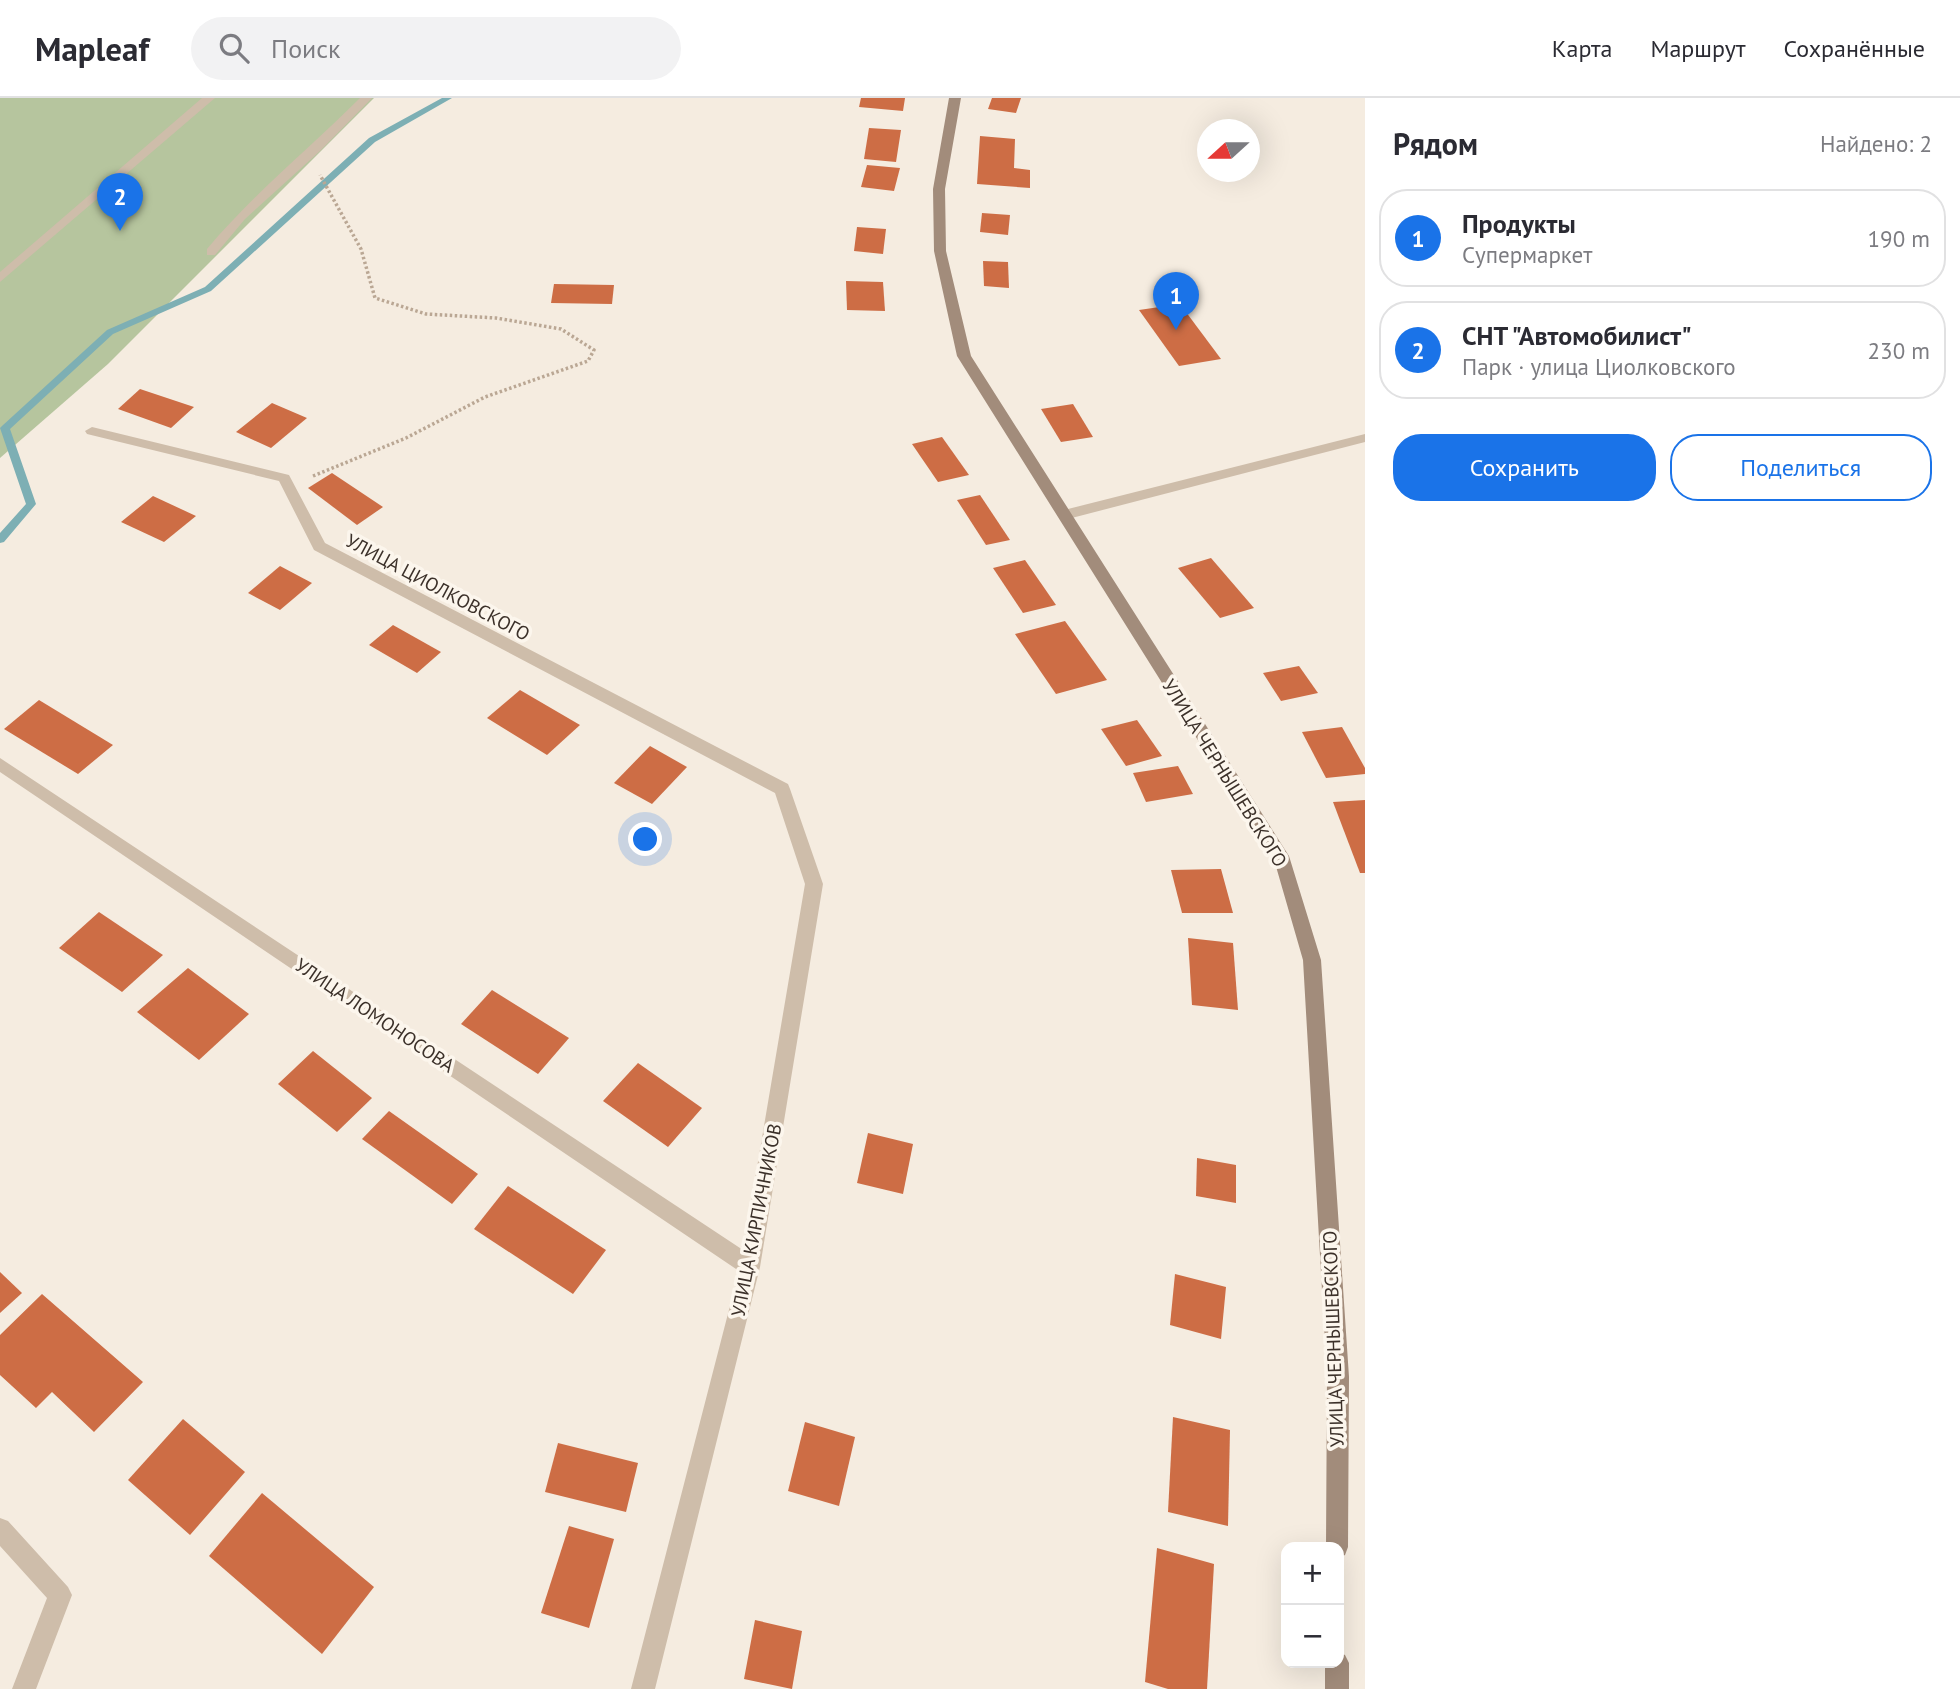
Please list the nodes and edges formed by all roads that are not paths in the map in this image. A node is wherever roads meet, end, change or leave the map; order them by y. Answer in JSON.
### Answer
{"nodes":[{"id":1,"x":209,"y":98,"type":"edge"},
{"id":2,"x":366,"y":98,"type":"edge"},
{"id":3,"x":955,"y":98,"type":"edge"},
{"id":4,"x":211,"y":252,"type":"dead end"},
{"id":5,"x":0,"y":278,"type":"edge"},
{"id":6,"x":92,"y":431,"type":"dead end"},
{"id":7,"x":1365,"y":438,"type":"edge"},
{"id":8,"x":1064,"y":515,"type":"junction"},
{"id":9,"x":0,"y":764,"type":"edge"},
{"id":10,"x":782,"y":789,"type":"joint"},
{"id":11,"x":750,"y":1267,"type":"junction"},
{"id":12,"x":0,"y":1529,"type":"edge"},
{"id":13,"x":1338,"y":1542,"type":"edge"},
{"id":14,"x":1337,"y":1668,"type":"edge"},
{"id":15,"x":24,"y":1689,"type":"edge"},
{"id":16,"x":643,"y":1689,"type":"edge"},
{"id":17,"x":1337,"y":1689,"type":"edge"}],
"edges":[{"from":1,"to":5,"type":"street"},
{"from":2,"to":4,"type":"street"},
{"from":3,"to":8,"type":"main road","name":"УЛИЦА ЧЕРНЫШЕВСКОГО"},
{"from":6,"to":10,"type":"street","name":"УЛИЦА ЦИОЛКОВСКОГО"},
{"from":7,"to":8,"type":"street"},
{"from":8,"to":13,"type":"main road","name":"УЛИЦА ЧЕРНЫШЕВСКОГО"},
{"from":9,"to":11,"type":"street","name":"УЛИЦА ЛОМОНОСОВА"},
{"from":10,"to":11,"type":"street","name":"УЛИЦА КИРПИЧНИКОВ"},
{"from":11,"to":16,"type":"street","name":"УЛИЦА КИРПИЧНИКОВ"},
{"from":12,"to":15,"type":"street"},
{"from":14,"to":17,"type":"main road"}]}
